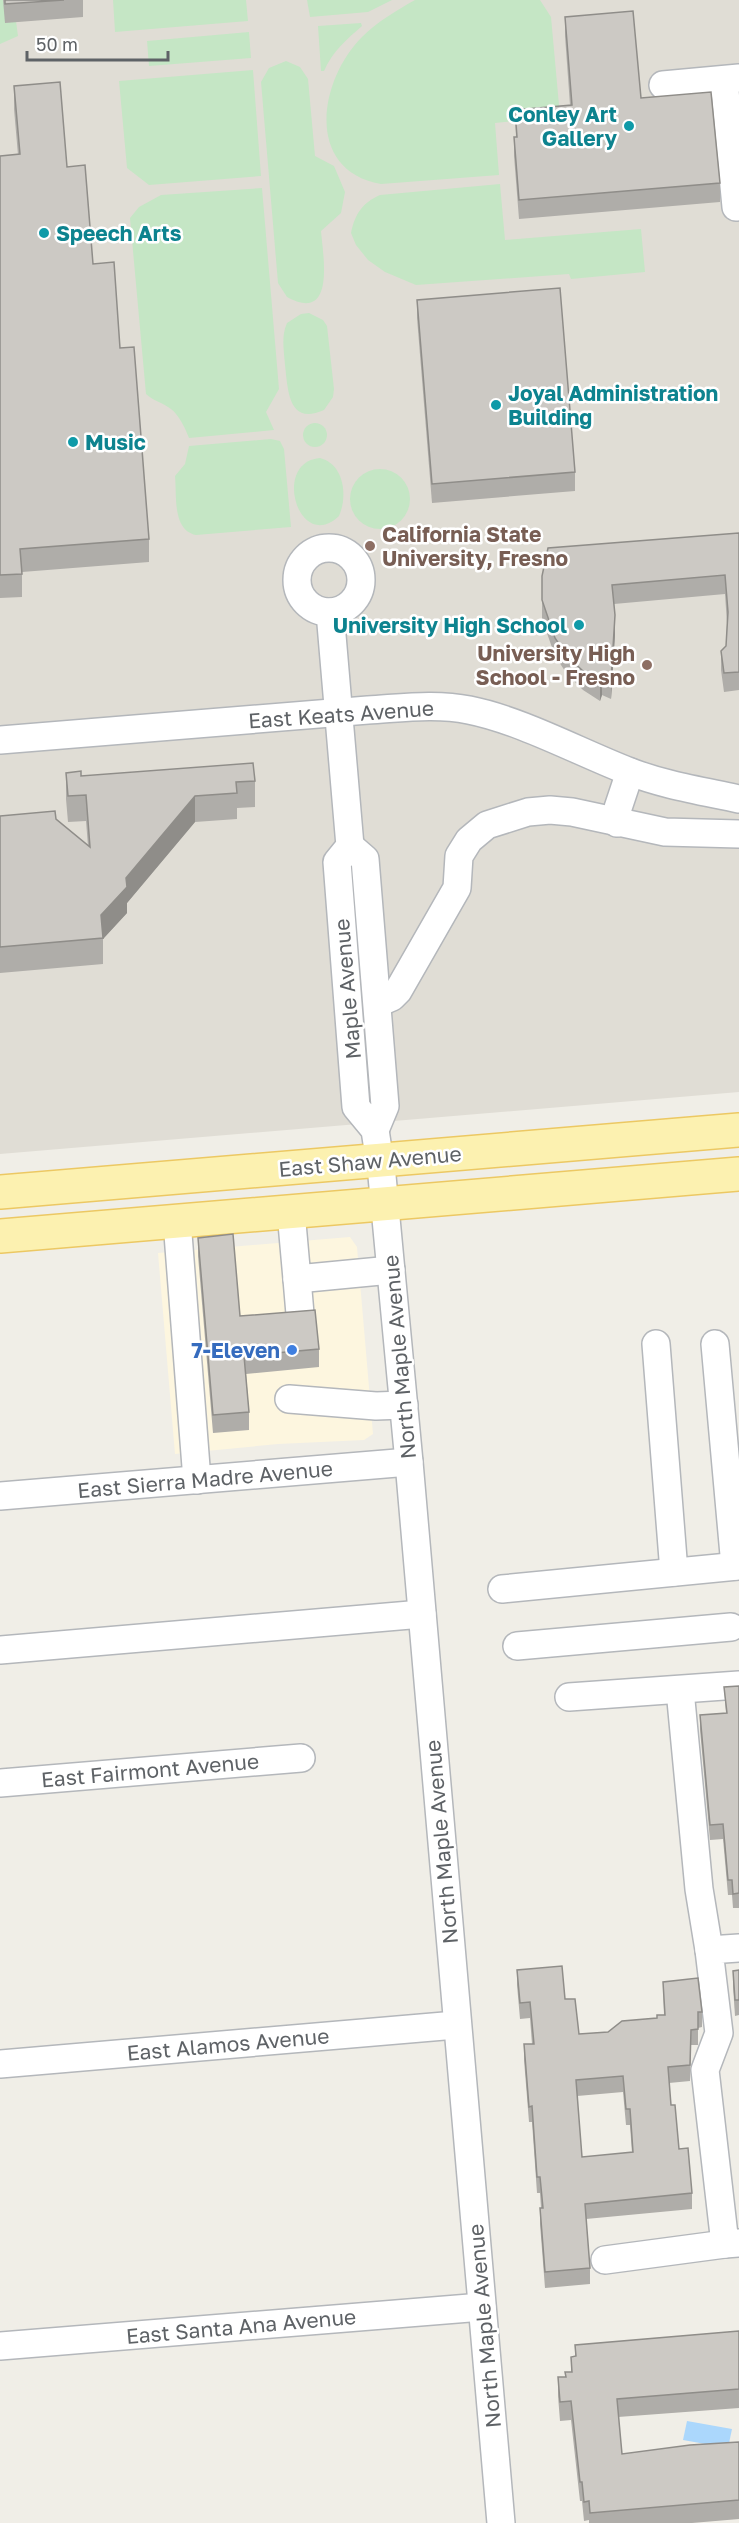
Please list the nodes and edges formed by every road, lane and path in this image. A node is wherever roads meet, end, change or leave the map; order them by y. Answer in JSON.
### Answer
{"nodes":[{"id":1,"x":732,"y":79,"type":"edge"},
{"id":2,"x":663,"y":85,"type":"dead end"},
{"id":3,"x":736,"y":207,"type":"dead end"},
{"id":4,"x":330,"y":612,"type":"dead end"},
{"id":5,"x":340,"y":712,"type":"junction"},
{"id":6,"x":0,"y":740,"type":"edge"},
{"id":7,"x":630,"y":772,"type":"junction"},
{"id":8,"x":739,"y":799,"type":"edge"},
{"id":9,"x":617,"y":823,"type":"junction"},
{"id":10,"x":739,"y":834,"type":"edge"},
{"id":11,"x":350,"y":846,"type":"junction"},
{"id":12,"x":378,"y":1003,"type":"junction"},
{"id":13,"x":739,"y":1130,"type":"edge"},
{"id":14,"x":378,"y":1145,"type":"junction"},
{"id":15,"x":739,"y":1174,"type":"edge"},
{"id":16,"x":0,"y":1192,"type":"edge"},
{"id":17,"x":384,"y":1205,"type":"junction"},
{"id":18,"x":291,"y":1212,"type":"junction"},
{"id":19,"x":177,"y":1221,"type":"junction"},
{"id":20,"x":0,"y":1236,"type":"edge"},
{"id":21,"x":391,"y":1270,"type":"junction"},
{"id":22,"x":297,"y":1279,"type":"junction"},
{"id":23,"x":300,"y":1314,"type":"edge"},
{"id":24,"x":656,"y":1344,"type":"dead end"},
{"id":25,"x":715,"y":1344,"type":"dead end"},
{"id":26,"x":290,"y":1399,"type":"dead end"},
{"id":27,"x":404,"y":1406,"type":"junction"},
{"id":28,"x":409,"y":1462,"type":"junction"},
{"id":29,"x":197,"y":1480,"type":"junction"},
{"id":30,"x":0,"y":1496,"type":"edge"},
{"id":31,"x":737,"y":1566,"type":"edge"},
{"id":32,"x":674,"y":1572,"type":"junction"},
{"id":33,"x":502,"y":1589,"type":"dead end"},
{"id":34,"x":422,"y":1614,"type":"junction"},
{"id":35,"x":736,"y":1627,"type":"edge"},
{"id":36,"x":516,"y":1646,"type":"dead end"},
{"id":37,"x":0,"y":1650,"type":"edge"},
{"id":38,"x":739,"y":1685,"type":"edge"},
{"id":39,"x":680,"y":1690,"type":"junction"},
{"id":40,"x":569,"y":1698,"type":"dead end"},
{"id":41,"x":301,"y":1758,"type":"dead end"},
{"id":42,"x":0,"y":1783,"type":"edge"},
{"id":43,"x":739,"y":1948,"type":"edge"},
{"id":44,"x":709,"y":1950,"type":"junction"},
{"id":45,"x":456,"y":2025,"type":"junction"},
{"id":46,"x":0,"y":2064,"type":"edge"},
{"id":47,"x":732,"y":2243,"type":"edge"},
{"id":48,"x":605,"y":2260,"type":"dead end"},
{"id":49,"x":482,"y":2307,"type":"junction"},
{"id":50,"x":0,"y":2346,"type":"edge"},
{"id":51,"x":501,"y":2523,"type":"edge"}],
"edges":[{"from":1,"to":2,"type":"street"},
{"from":1,"to":3,"type":"street"},
{"from":4,"to":5,"type":"street"},
{"from":5,"to":6,"type":"street","name":"East Keats Avenue"},
{"from":5,"to":7,"type":"street","name":"East Keats Avenue"},
{"from":5,"to":11,"type":"street"},
{"from":7,"to":8,"type":"street","name":"East Keats Avenue"},
{"from":7,"to":9,"type":"street"},
{"from":9,"to":10,"type":"street"},
{"from":9,"to":12,"type":"street"},
{"from":11,"to":12,"type":"street","name":"Maple Avenue"},
{"from":11,"to":14,"type":"street","name":"Maple Avenue"},
{"from":12,"to":14,"type":"street","name":"Maple Avenue"},
{"from":13,"to":14,"type":"main road","name":"East Shaw Avenue"},
{"from":14,"to":16,"type":"main road","name":"East Shaw Avenue"},
{"from":14,"to":17,"type":"street","name":"North Maple Avenue"},
{"from":15,"to":17,"type":"main road","name":"East Shaw Avenue"},
{"from":17,"to":18,"type":"main road","name":"East Shaw Avenue"},
{"from":17,"to":21,"type":"street","name":"North Maple Avenue"},
{"from":18,"to":19,"type":"main road","name":"East Shaw Avenue"},
{"from":18,"to":22,"type":"street"},
{"from":19,"to":20,"type":"main road","name":"East Shaw Avenue"},
{"from":19,"to":29,"type":"street"},
{"from":21,"to":22,"type":"street"},
{"from":21,"to":27,"type":"street","name":"North Maple Avenue"},
{"from":22,"to":23,"type":"street"},
{"from":24,"to":32,"type":"street"},
{"from":25,"to":31,"type":"street"},
{"from":26,"to":27,"type":"street"},
{"from":27,"to":28,"type":"street","name":"North Maple Avenue"},
{"from":28,"to":29,"type":"street","name":"East Sierra Madre Avenue"},
{"from":28,"to":34,"type":"street","name":"North Maple Avenue"},
{"from":29,"to":30,"type":"street","name":"East Sierra Madre Avenue"},
{"from":31,"to":32,"type":"street"},
{"from":32,"to":33,"type":"street"},
{"from":34,"to":37,"type":"street"},
{"from":34,"to":45,"type":"street","name":"North Maple Avenue"},
{"from":35,"to":36,"type":"street"},
{"from":38,"to":39,"type":"street"},
{"from":39,"to":40,"type":"street"},
{"from":39,"to":44,"type":"street"},
{"from":41,"to":42,"type":"street","name":"East Fairmont Avenue"},
{"from":43,"to":44,"type":"street"},
{"from":44,"to":47,"type":"street"},
{"from":45,"to":46,"type":"street","name":"East Alamos Avenue"},
{"from":45,"to":49,"type":"street","name":"North Maple Avenue"},
{"from":47,"to":48,"type":"street"},
{"from":49,"to":50,"type":"street","name":"East Santa Ana Avenue"},
{"from":49,"to":51,"type":"street","name":"North Maple Avenue"}]}
